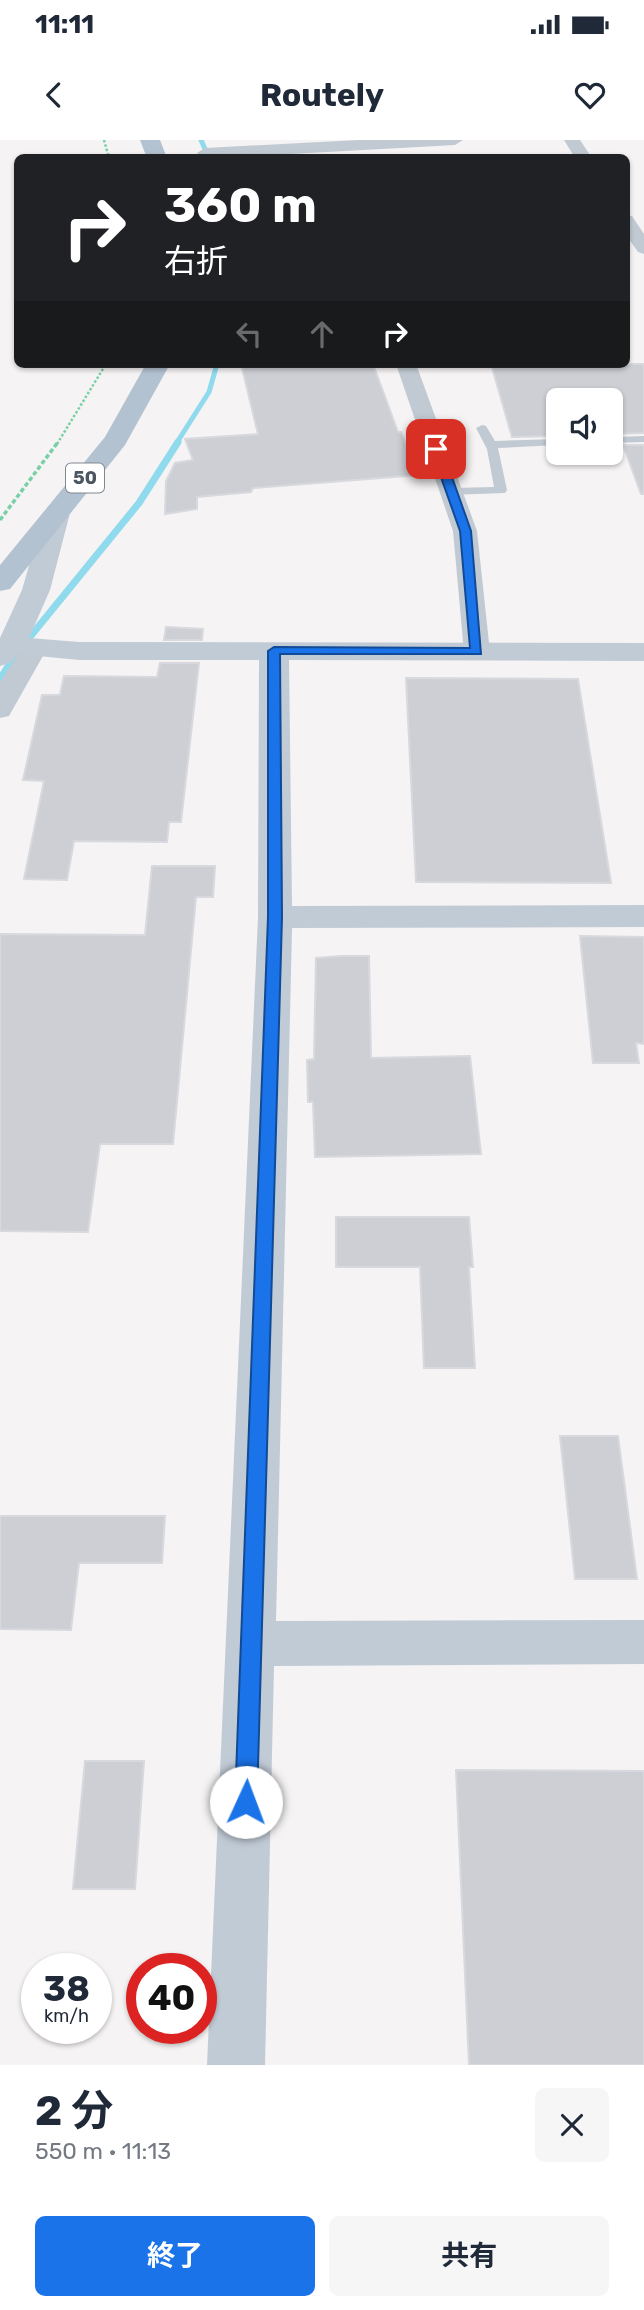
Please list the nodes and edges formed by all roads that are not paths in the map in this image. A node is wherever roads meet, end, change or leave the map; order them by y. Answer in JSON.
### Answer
{"nodes":[{"id":1,"x":455,"y":140,"type":"edge"},
{"id":2,"x":330,"y":148,"type":"edge"},
{"id":3,"x":205,"y":153,"type":"dead end"},
{"id":4,"x":630,"y":226,"type":"edge"},
{"id":5,"x":644,"y":248,"type":"edge"},
{"id":6,"x":156,"y":368,"type":"edge"},
{"id":7,"x":407,"y":368,"type":"edge"},
{"id":8,"x":482,"y":428,"type":"dead end"},
{"id":9,"x":644,"y":439,"type":"edge"},
{"id":10,"x":623,"y":440,"type":"edge"},
{"id":11,"x":546,"y":443,"type":"edge"},
{"id":12,"x":491,"y":445,"type":"junction"},
{"id":13,"x":452,"y":492,"type":"junction"},
{"id":14,"x":57,"y":513,"type":"junction"},
{"id":15,"x":0,"y":583,"type":"edge"},
{"id":16,"x":15,"y":650,"type":"edge"},
{"id":17,"x":274,"y":651,"type":"junction"},
{"id":18,"x":477,"y":652,"type":"junction"},
{"id":19,"x":644,"y":652,"type":"edge"},
{"id":20,"x":0,"y":710,"type":"edge"},
{"id":21,"x":644,"y":916,"type":"edge"},
{"id":22,"x":275,"y":917,"type":"junction"},
{"id":23,"x":644,"y":1642,"type":"edge"},
{"id":24,"x":252,"y":1644,"type":"junction"},
{"id":25,"x":236,"y":2065,"type":"edge"}],
"edges":[{"from":1,"to":2,"type":"street"},
{"from":2,"to":3,"type":"street"},
{"from":4,"to":5,"type":"street"},
{"from":6,"to":14,"type":"main road","number":"50"},
{"from":7,"to":13,"type":"street"},
{"from":8,"to":12,"type":"lane"},
{"from":9,"to":10,"type":"lane"},
{"from":11,"to":12,"type":"lane"},
{"from":12,"to":13,"type":"lane"},
{"from":13,"to":18,"type":"street"},
{"from":14,"to":15,"type":"main road","number":"50"},
{"from":14,"to":16,"type":"street"},
{"from":16,"to":17,"type":"street"},
{"from":16,"to":20,"type":"street"},
{"from":17,"to":18,"type":"street"},
{"from":17,"to":22,"type":"street"},
{"from":18,"to":19,"type":"street"},
{"from":21,"to":22,"type":"street"},
{"from":22,"to":24,"type":"street"},
{"from":23,"to":24,"type":"street"},
{"from":24,"to":25,"type":"street"}]}
